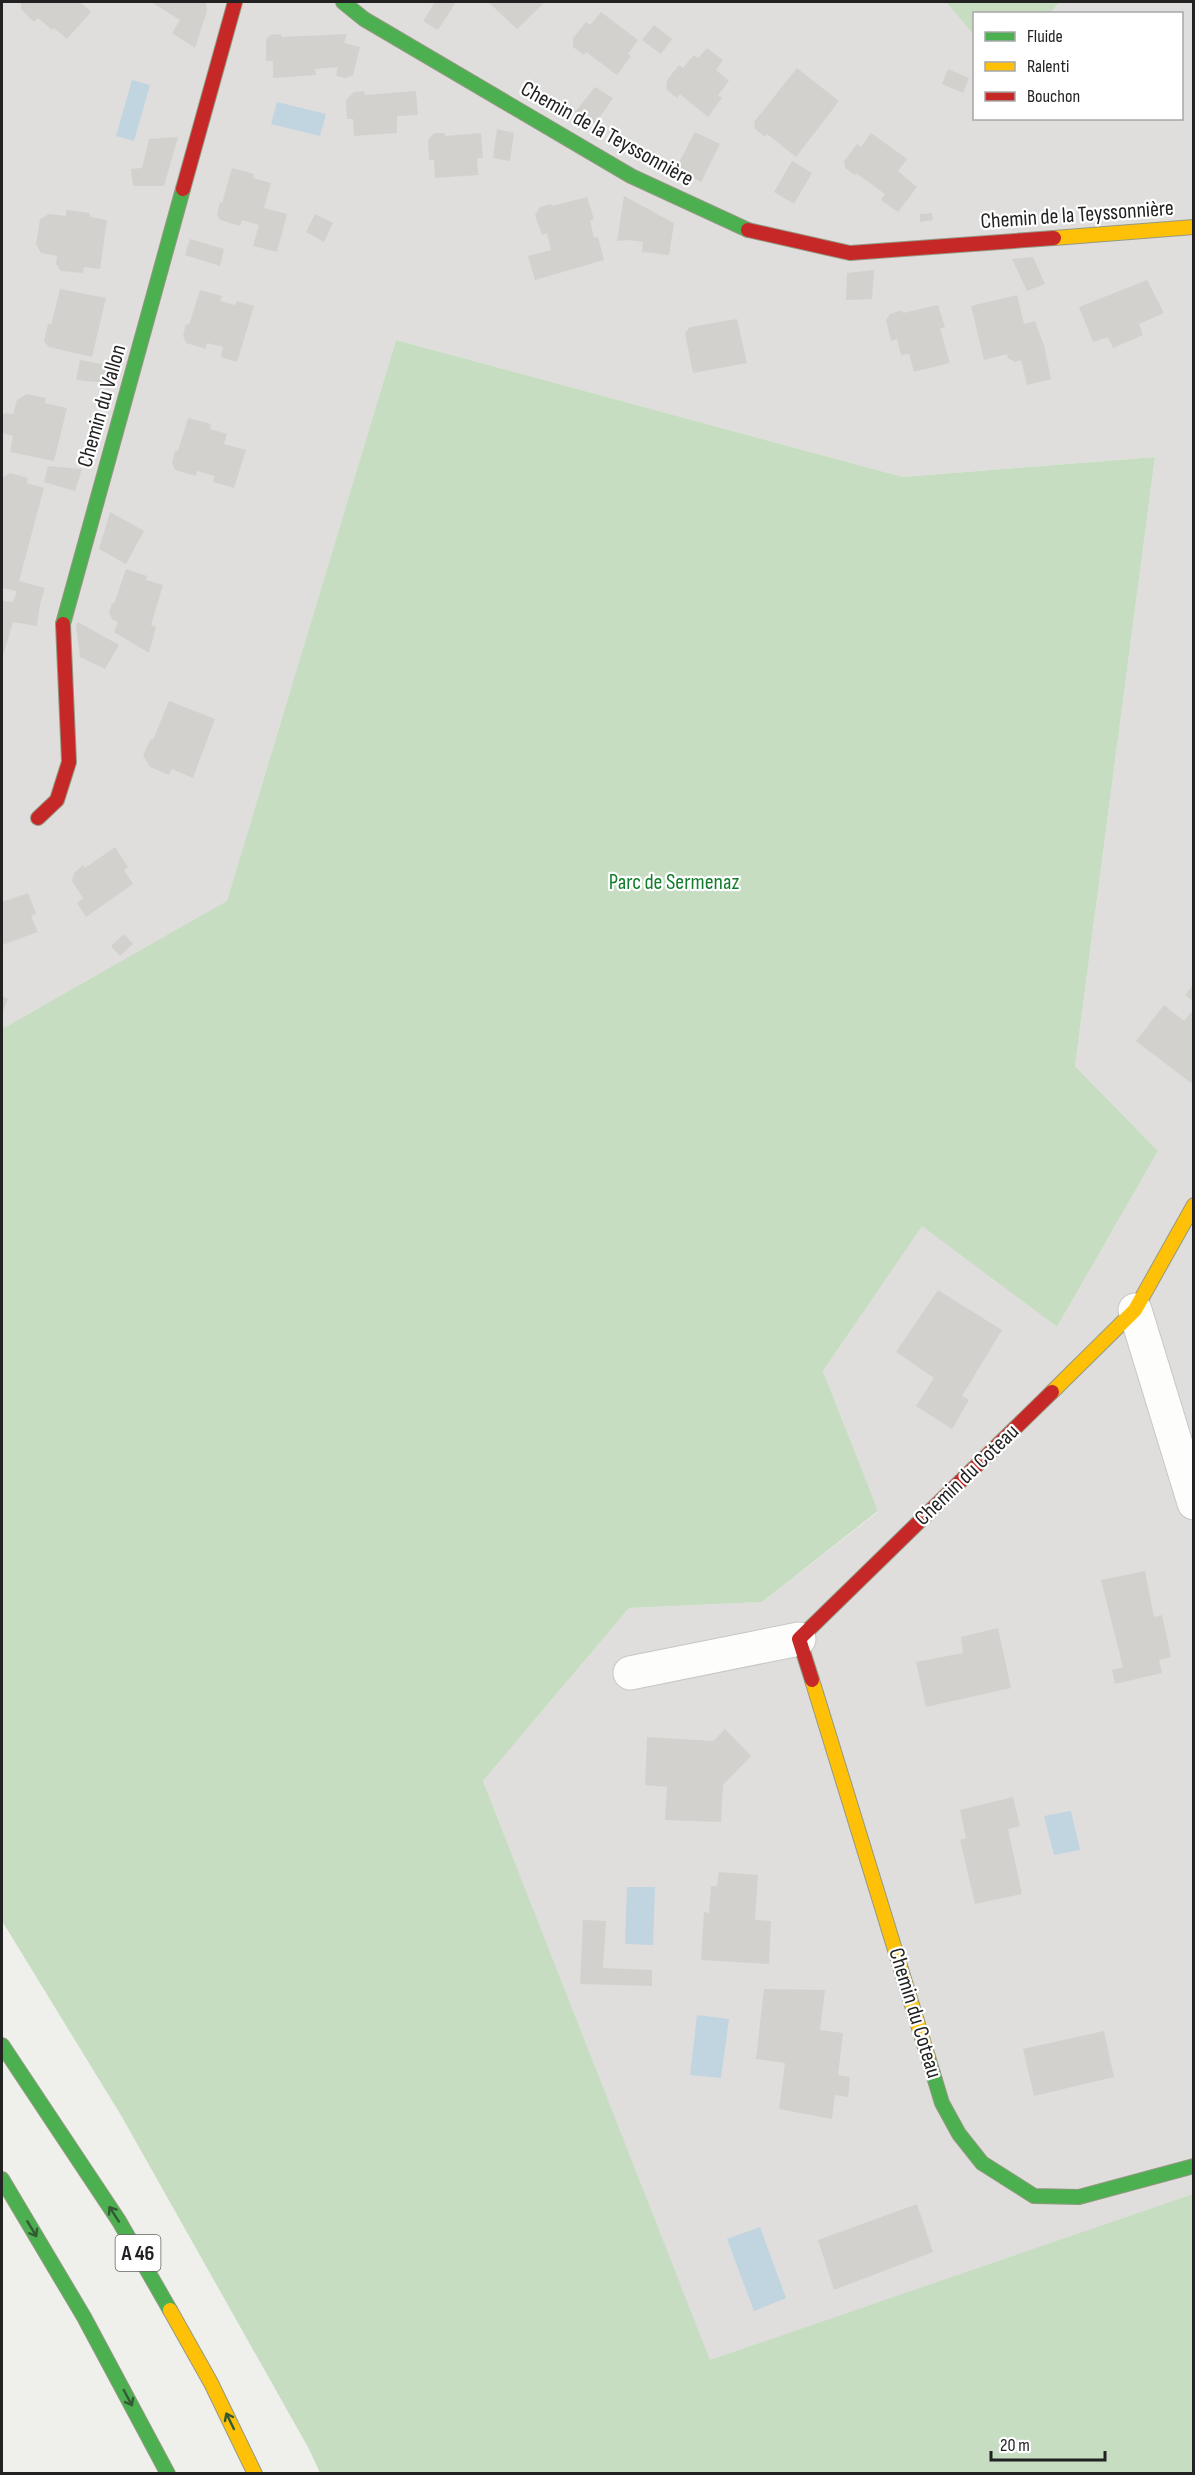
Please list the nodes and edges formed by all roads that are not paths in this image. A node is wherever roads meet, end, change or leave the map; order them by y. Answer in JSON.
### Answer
{"nodes":[{"id":1,"x":235,"y":2,"type":"edge"},
{"id":2,"x":343,"y":2,"type":"edge"},
{"id":3,"x":1194,"y":227,"type":"edge"},
{"id":4,"x":38,"y":818,"type":"dead end"},
{"id":5,"x":1194,"y":1205,"type":"edge"},
{"id":6,"x":1135,"y":1310,"type":"junction"},
{"id":7,"x":1194,"y":1503,"type":"edge"},
{"id":8,"x":799,"y":1640,"type":"junction"},
{"id":9,"x":630,"y":1673,"type":"dead end"},
{"id":10,"x":2,"y":2045,"type":"edge"},
{"id":11,"x":1194,"y":2166,"type":"edge"},
{"id":12,"x":2,"y":2179,"type":"edge"},
{"id":13,"x":168,"y":2474,"type":"edge"},
{"id":14,"x":255,"y":2474,"type":"edge"}],
"edges":[{"from":1,"to":4,"type":"main road","name":"Chemin du Vallon"},
{"from":2,"to":3,"type":"main road","name":"Chemin de la Teyssonnière"},
{"from":5,"to":6,"type":"main road","name":"Chemin du Coteau"},
{"from":6,"to":7,"type":"street"},
{"from":6,"to":8,"type":"main road","name":"Chemin du Coteau"},
{"from":8,"to":9,"type":"street"},
{"from":8,"to":11,"type":"main road","name":"Chemin du Coteau"},
{"from":14,"to":10,"type":"main road","number":"A 46","one_way":true},
{"from":12,"to":13,"type":"main road","one_way":true}]}
